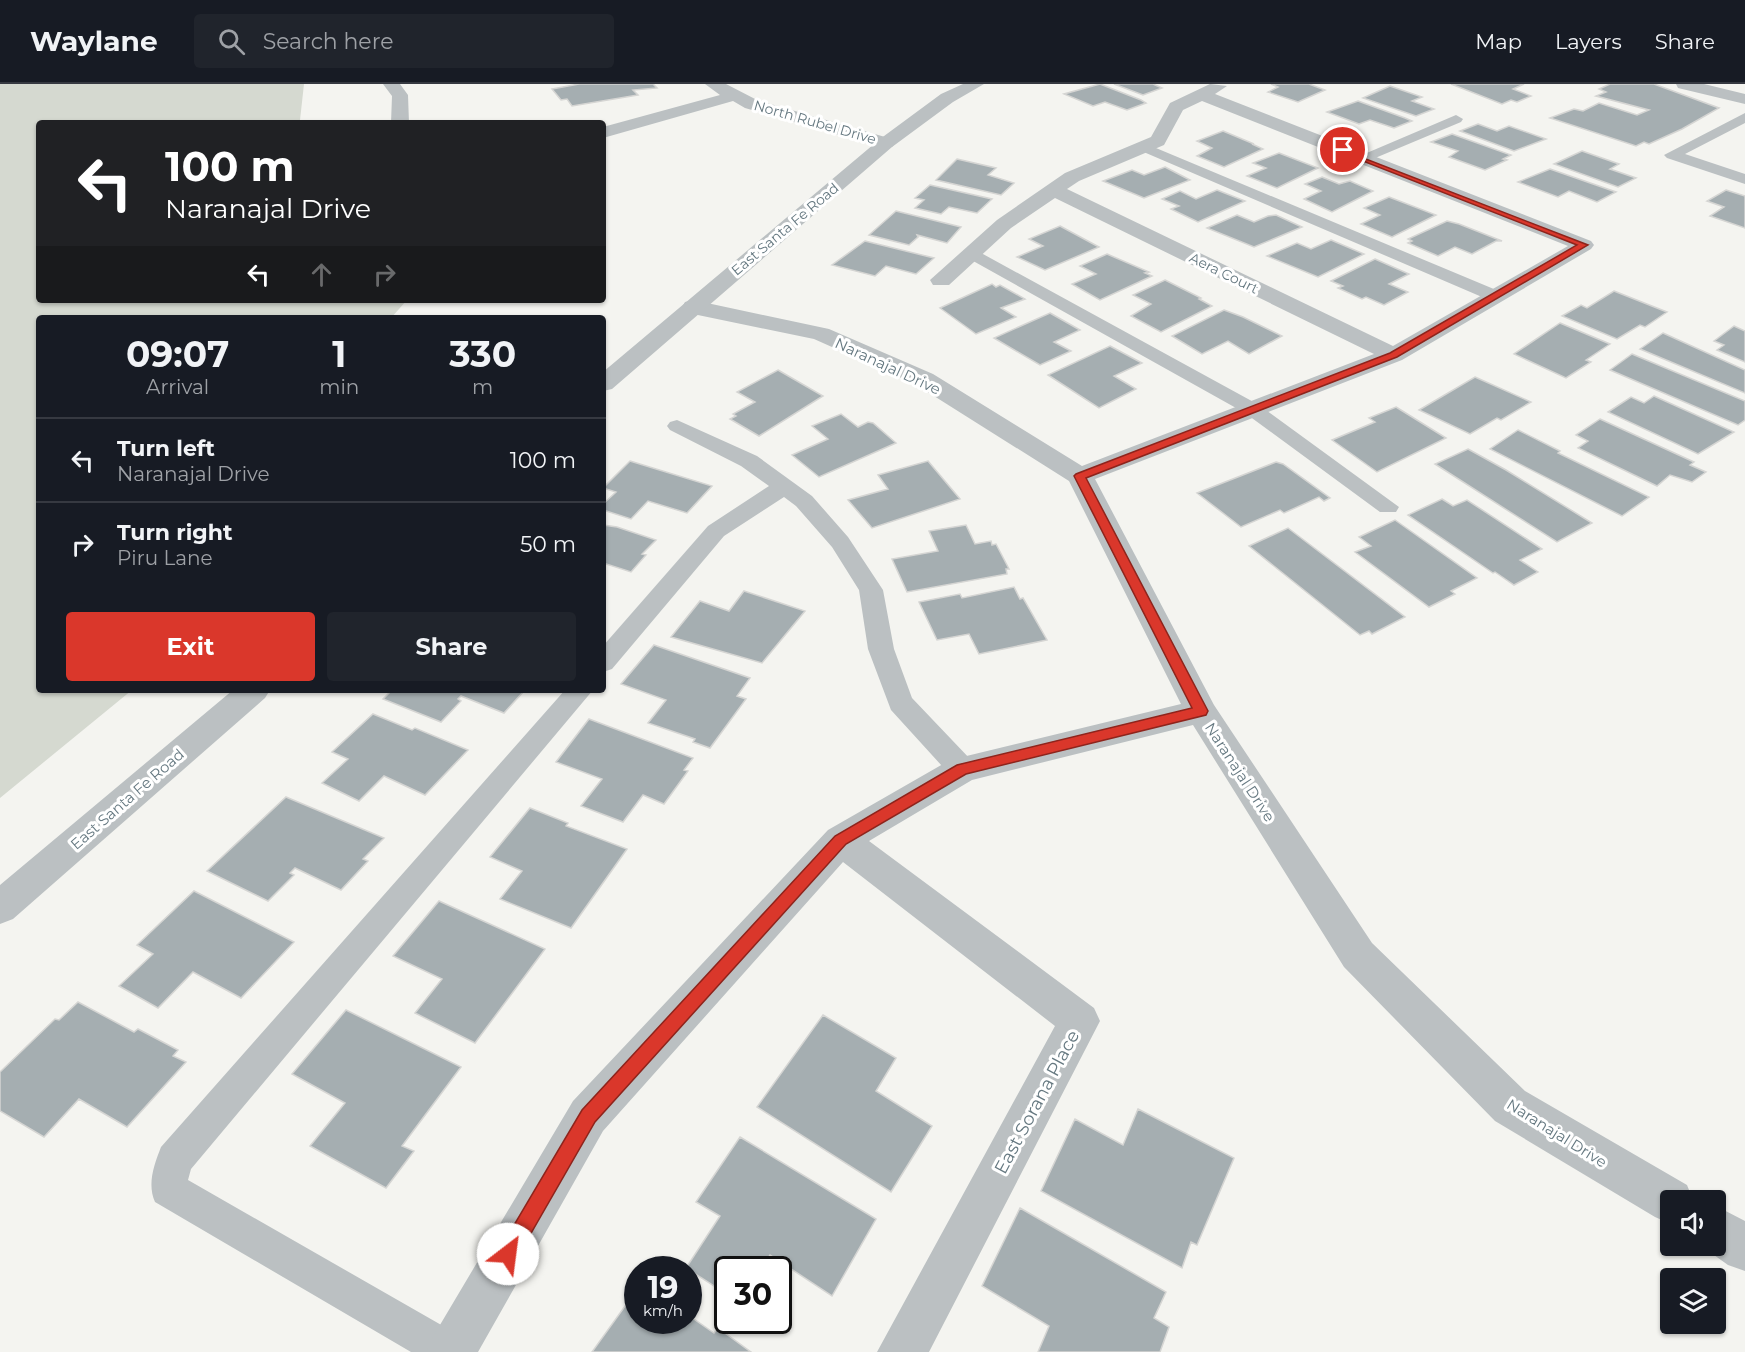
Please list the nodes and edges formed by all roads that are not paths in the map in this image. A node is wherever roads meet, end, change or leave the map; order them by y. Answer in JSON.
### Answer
{"nodes":[{"id":1,"x":391,"y":84,"type":"edge"},
{"id":2,"x":713,"y":84,"type":"edge"},
{"id":3,"x":976,"y":84,"type":"edge"},
{"id":4,"x":1224,"y":84,"type":"edge"},
{"id":5,"x":1684,"y":84,"type":"edge"},
{"id":6,"x":1199,"y":94,"type":"junction"},
{"id":7,"x":734,"y":96,"type":"junction"},
{"id":8,"x":1745,"y":99,"type":"edge"},
{"id":9,"x":1745,"y":117,"type":"edge"},
{"id":10,"x":1456,"y":119,"type":"dead end"},
{"id":11,"x":400,"y":120,"type":"edge"},
{"id":12,"x":606,"y":132,"type":"edge"},
{"id":13,"x":886,"y":142,"type":"junction"},
{"id":14,"x":1144,"y":147,"type":"junction"},
{"id":15,"x":1363,"y":158,"type":"junction"},
{"id":16,"x":1745,"y":179,"type":"edge"},
{"id":17,"x":1054,"y":190,"type":"junction"},
{"id":18,"x":972,"y":253,"type":"junction"},
{"id":19,"x":941,"y":280,"type":"dead end"},
{"id":20,"x":1495,"y":296,"type":"junction"},
{"id":21,"x":693,"y":307,"type":"junction"},
{"id":22,"x":1394,"y":355,"type":"junction"},
{"id":23,"x":606,"y":381,"type":"edge"},
{"id":24,"x":1252,"y":410,"type":"junction"},
{"id":25,"x":677,"y":426,"type":"dead end"},
{"id":26,"x":1080,"y":476,"type":"junction"},
{"id":27,"x":784,"y":487,"type":"junction"},
{"id":28,"x":1388,"y":507,"type":"dead end"},
{"id":29,"x":606,"y":660,"type":"edge"},
{"id":30,"x":251,"y":693,"type":"edge"},
{"id":31,"x":577,"y":693,"type":"edge"},
{"id":32,"x":1201,"y":711,"type":"junction"},
{"id":33,"x":962,"y":769,"type":"junction"},
{"id":34,"x":841,"y":840,"type":"junction"},
{"id":35,"x":0,"y":908,"type":"edge"},
{"id":36,"x":1660,"y":1195,"type":"edge"},
{"id":37,"x":1726,"y":1236,"type":"edge"},
{"id":38,"x":1745,"y":1248,"type":"edge"},
{"id":39,"x":451,"y":1352,"type":"edge"},
{"id":40,"x":902,"y":1352,"type":"edge"}],
"edges":[{"from":1,"to":11,"type":"street"},
{"from":2,"to":7,"type":"street","name":"North Rubel Drive"},
{"from":3,"to":13,"type":"street","name":"East Santa Fe Road"},
{"from":4,"to":6,"type":"street"},
{"from":5,"to":8,"type":"street"},
{"from":6,"to":14,"type":"street"},
{"from":6,"to":15,"type":"street"},
{"from":7,"to":12,"type":"street"},
{"from":7,"to":13,"type":"street","name":"North Rubel Drive"},
{"from":9,"to":16,"type":"lane"},
{"from":10,"to":15,"type":"lane"},
{"from":13,"to":21,"type":"street","name":"East Santa Fe Road"},
{"from":14,"to":17,"type":"street"},
{"from":14,"to":20,"type":"lane"},
{"from":15,"to":20,"type":"street"},
{"from":17,"to":18,"type":"street"},
{"from":17,"to":22,"type":"street","name":"Aera Court"},
{"from":18,"to":19,"type":"street"},
{"from":18,"to":24,"type":"lane"},
{"from":20,"to":22,"type":"street"},
{"from":21,"to":23,"type":"street","name":"East Santa Fe Road"},
{"from":21,"to":26,"type":"street","name":"Naranajal Drive"},
{"from":22,"to":24,"type":"street"},
{"from":24,"to":26,"type":"street"},
{"from":24,"to":28,"type":"lane"},
{"from":25,"to":27,"type":"lane"},
{"from":26,"to":32,"type":"street","name":"Naranajal Drive"},
{"from":27,"to":29,"type":"lane"},
{"from":27,"to":33,"type":"lane"},
{"from":30,"to":35,"type":"street","name":"East Santa Fe Road"},
{"from":31,"to":39,"type":"lane"},
{"from":32,"to":33,"type":"street"},
{"from":32,"to":36,"type":"street","name":"Naranajal Drive"},
{"from":33,"to":34,"type":"street"},
{"from":34,"to":39,"type":"street"},
{"from":34,"to":40,"type":"street","name":"East Sorana Place"},
{"from":37,"to":38,"type":"street"}]}
